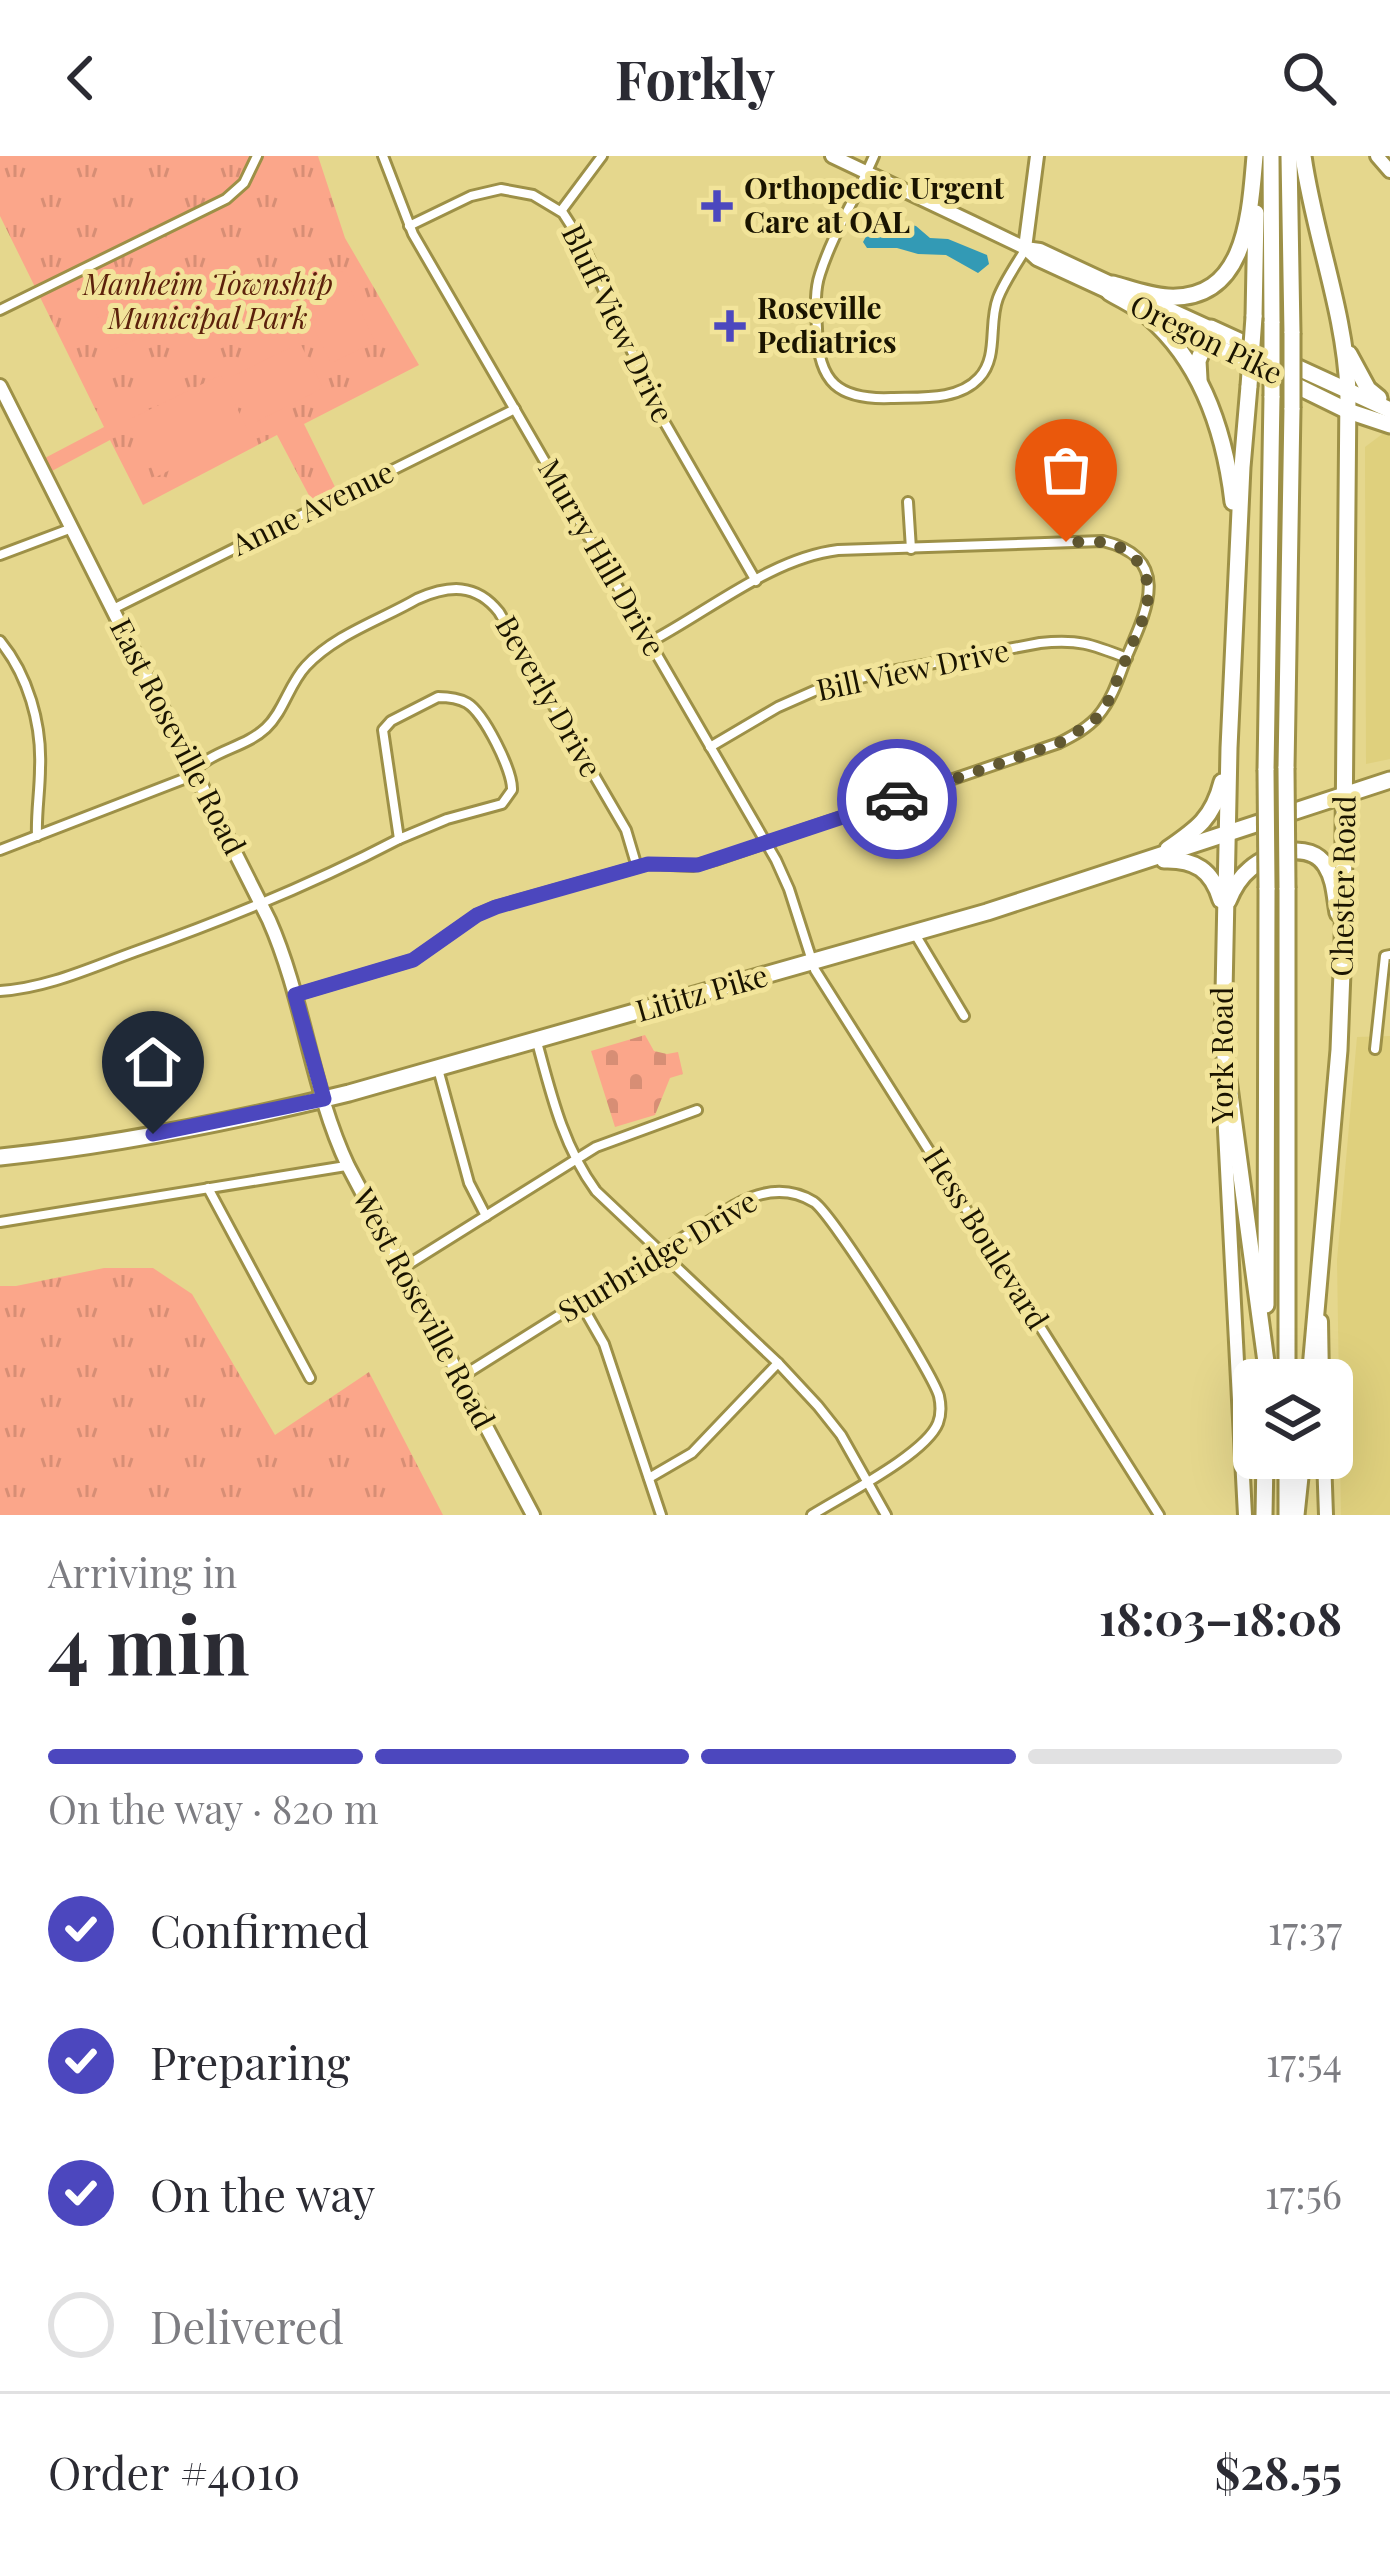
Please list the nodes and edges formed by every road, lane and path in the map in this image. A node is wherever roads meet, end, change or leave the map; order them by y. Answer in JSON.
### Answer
{"nodes":[{"id":1,"x":257,"y":156,"type":"edge"},
{"id":2,"x":383,"y":156,"type":"edge"},
{"id":3,"x":602,"y":156,"type":"edge"},
{"id":4,"x":832,"y":156,"type":"edge"},
{"id":5,"x":874,"y":156,"type":"edge"},
{"id":6,"x":1037,"y":156,"type":"edge"},
{"id":7,"x":1256,"y":156,"type":"edge"},
{"id":8,"x":1271,"y":156,"type":"edge"},
{"id":9,"x":1289,"y":156,"type":"edge"},
{"id":10,"x":1303,"y":156,"type":"edge"},
{"id":11,"x":1377,"y":156,"type":"edge"},
{"id":12,"x":1390,"y":171,"type":"edge"},
{"id":13,"x":867,"y":173,"type":"junction"},
{"id":14,"x":561,"y":211,"type":"junction"},
{"id":15,"x":409,"y":226,"type":"junction"},
{"id":16,"x":1025,"y":248,"type":"junction"},
{"id":17,"x":1111,"y":288,"type":"junction"},
{"id":18,"x":0,"y":310,"type":"edge"},
{"id":19,"x":1208,"y":334,"type":"junction"},
{"id":20,"x":1343,"y":338,"type":"junction"},
{"id":21,"x":1199,"y":382,"type":"junction"},
{"id":22,"x":0,"y":386,"type":"edge"},
{"id":23,"x":1348,"y":391,"type":"junction"},
{"id":24,"x":4,"y":401,"type":"edge"},
{"id":25,"x":515,"y":409,"type":"junction"},
{"id":26,"x":1390,"y":409,"type":"edge"},
{"id":27,"x":1348,"y":411,"type":"junction"},
{"id":28,"x":1390,"y":426,"type":"edge"},
{"id":29,"x":1347,"y":494,"type":"junction"},
{"id":30,"x":908,"y":502,"type":"dead end"},
{"id":31,"x":72,"y":528,"type":"junction"},
{"id":32,"x":911,"y":549,"type":"junction"},
{"id":33,"x":0,"y":555,"type":"edge"},
{"id":34,"x":756,"y":581,"type":"junction"},
{"id":35,"x":1237,"y":595,"type":"junction"},
{"id":36,"x":112,"y":609,"type":"junction"},
{"id":37,"x":0,"y":641,"type":"edge"},
{"id":38,"x":650,"y":642,"type":"junction"},
{"id":39,"x":1127,"y":658,"type":"junction"},
{"id":40,"x":710,"y":747,"type":"junction"},
{"id":41,"x":1229,"y":748,"type":"junction"},
{"id":42,"x":194,"y":771,"type":"junction"},
{"id":43,"x":1390,"y":780,"type":"edge"},
{"id":44,"x":1367,"y":788,"type":"junction"},
{"id":45,"x":1346,"y":794,"type":"junction"},
{"id":46,"x":1228,"y":834,"type":"junction"},
{"id":47,"x":37,"y":836,"type":"junction"},
{"id":48,"x":399,"y":839,"type":"junction"},
{"id":49,"x":1345,"y":840,"type":"junction"},
{"id":50,"x":766,"y":843,"type":"junction"},
{"id":51,"x":0,"y":850,"type":"edge"},
{"id":52,"x":1150,"y":860,"type":"junction"},
{"id":53,"x":637,"y":867,"type":"junction"},
{"id":54,"x":261,"y":904,"type":"junction"},
{"id":55,"x":1224,"y":920,"type":"junction"},
{"id":56,"x":914,"y":933,"type":"junction"},
{"id":57,"x":1343,"y":946,"type":"junction"},
{"id":58,"x":1390,"y":956,"type":"edge"},
{"id":59,"x":812,"y":962,"type":"junction"},
{"id":60,"x":0,"y":991,"type":"edge"},
{"id":61,"x":295,"y":995,"type":"junction"},
{"id":62,"x":964,"y":1016,"type":"dead end"},
{"id":63,"x":536,"y":1041,"type":"junction"},
{"id":64,"x":1222,"y":1042,"type":"junction"},
{"id":65,"x":1375,"y":1049,"type":"dead end"},
{"id":66,"x":437,"y":1068,"type":"junction"},
{"id":67,"x":324,"y":1099,"type":"junction"},
{"id":68,"x":697,"y":1110,"type":"dead end"},
{"id":69,"x":0,"y":1157,"type":"edge"},
{"id":70,"x":576,"y":1159,"type":"junction"},
{"id":71,"x":348,"y":1166,"type":"junction"},
{"id":72,"x":208,"y":1187,"type":"junction"},
{"id":73,"x":486,"y":1216,"type":"junction"},
{"id":74,"x":0,"y":1222,"type":"edge"},
{"id":75,"x":1320,"y":1248,"type":"junction"},
{"id":76,"x":659,"y":1252,"type":"junction"},
{"id":77,"x":401,"y":1269,"type":"junction"},
{"id":78,"x":580,"y":1302,"type":"junction"},
{"id":79,"x":1266,"y":1359,"type":"edge"},
{"id":80,"x":1266,"y":1359,"type":"edge"},
{"id":81,"x":1287,"y":1359,"type":"edge"},
{"id":82,"x":1312,"y":1359,"type":"edge"},
{"id":83,"x":1322,"y":1359,"type":"edge"},
{"id":84,"x":778,"y":1363,"type":"junction"},
{"id":85,"x":310,"y":1378,"type":"dead end"},
{"id":86,"x":460,"y":1378,"type":"junction"},
{"id":87,"x":649,"y":1478,"type":"junction"},
{"id":88,"x":1264,"y":1479,"type":"edge"},
{"id":89,"x":1289,"y":1479,"type":"edge"},
{"id":90,"x":1298,"y":1479,"type":"edge"},
{"id":91,"x":1325,"y":1479,"type":"edge"},
{"id":92,"x":867,"y":1481,"type":"junction"},
{"id":93,"x":533,"y":1515,"type":"edge"},
{"id":94,"x":662,"y":1515,"type":"edge"},
{"id":95,"x":812,"y":1515,"type":"edge"},
{"id":96,"x":886,"y":1515,"type":"edge"},
{"id":97,"x":1159,"y":1515,"type":"edge"},
{"id":98,"x":1244,"y":1515,"type":"edge"},
{"id":99,"x":1264,"y":1515,"type":"edge"},
{"id":100,"x":1292,"y":1515,"type":"edge"},
{"id":101,"x":1326,"y":1515,"type":"edge"}],
"edges":[{"from":1,"to":18,"type":"street"},
{"from":2,"to":15,"type":"street","name":"Murry Hill Drive"},
{"from":3,"to":14,"type":"street"},
{"from":4,"to":13,"type":"street","name":"Oregon Pike"},
{"from":5,"to":13,"type":"street"},
{"from":6,"to":16,"type":"street"},
{"from":7,"to":17,"type":"highway"},
{"from":7,"to":35,"type":"highway","bridge":true},
{"from":8,"to":79,"type":"highway","bridge":true},
{"from":9,"to":81,"type":"highway","bridge":true},
{"from":10,"to":20,"type":"highway"},
{"from":11,"to":12,"type":"street"},
{"from":13,"to":16,"type":"street","name":"Oregon Pike"},
{"from":13,"to":16,"type":"street"},
{"from":14,"to":15,"type":"street","name":"Bluff View Drive"},
{"from":14,"to":34,"type":"street","name":"Bluff View Drive"},
{"from":15,"to":25,"type":"street","name":"Murry Hill Drive"},
{"from":16,"to":17,"type":"street","name":"Oregon Pike"},
{"from":17,"to":19,"type":"street","name":"Oregon Pike"},
{"from":17,"to":21,"type":"highway"},
{"from":19,"to":21,"type":"highway"},
{"from":19,"to":23,"type":"highway","name":"Oregon Pike"},
{"from":19,"to":27,"type":"highway","name":"Oregon Pike"},
{"from":20,"to":23,"type":"highway","name":"Chester Road"},
{"from":20,"to":26,"type":"highway"},
{"from":21,"to":35,"type":"highway"},
{"from":22,"to":24,"type":"street","name":"East Roseville Road"},
{"from":23,"to":26,"type":"highway","name":"Oregon Pike"},
{"from":23,"to":27,"type":"highway","name":"Chester Road"},
{"from":24,"to":31,"type":"street","name":"East Roseville Road"},
{"from":25,"to":36,"type":"street","name":"Anne Avenue"},
{"from":25,"to":38,"type":"street","name":"Murry Hill Drive"},
{"from":27,"to":28,"type":"highway","name":"Oregon Pike"},
{"from":27,"to":29,"type":"highway","name":"Chester Road"},
{"from":28,"to":29,"type":"highway"},
{"from":29,"to":45,"type":"highway","name":"Chester Road"},
{"from":30,"to":32,"type":"street"},
{"from":31,"to":33,"type":"street"},
{"from":31,"to":36,"type":"street","name":"East Roseville Road"},
{"from":32,"to":34,"type":"street"},
{"from":32,"to":39,"type":"street"},
{"from":34,"to":38,"type":"street"},
{"from":35,"to":41,"type":"highway","name":"York Road"},
{"from":36,"to":42,"type":"street","name":"East Roseville Road"},
{"from":37,"to":47,"type":"street"},
{"from":38,"to":40,"type":"street","name":"Murry Hill Drive"},
{"from":39,"to":40,"type":"street","name":"Bill View Drive"},
{"from":39,"to":50,"type":"street"},
{"from":40,"to":50,"type":"street","name":"Murry Hill Drive"},
{"from":41,"to":46,"type":"highway","name":"York Road"},
{"from":41,"to":52,"type":"highway"},
{"from":42,"to":47,"type":"street"},
{"from":42,"to":53,"type":"street","name":"Beverly Drive"},
{"from":42,"to":54,"type":"street","name":"East Roseville Road"},
{"from":43,"to":44,"type":"highway","name":"Lititz Pike"},
{"from":44,"to":45,"type":"highway","name":"Lititz Pike"},
{"from":44,"to":49,"type":"highway"},
{"from":45,"to":46,"type":"highway","name":"Lititz Pike"},
{"from":45,"to":49,"type":"highway","name":"Chester Road"},
{"from":46,"to":52,"type":"highway","name":"Lititz Pike"},
{"from":46,"to":55,"type":"highway","name":"York Road"},
{"from":47,"to":51,"type":"street"},
{"from":48,"to":48,"type":"street"},
{"from":48,"to":54,"type":"street"},
{"from":49,"to":57,"type":"highway","name":"Chester Road"},
{"from":50,"to":53,"type":"street"},
{"from":50,"to":59,"type":"street","name":"Murry Hill Drive"},
{"from":52,"to":55,"type":"highway"},
{"from":52,"to":56,"type":"highway","name":"Lititz Pike"},
{"from":53,"to":61,"type":"street"},
{"from":54,"to":60,"type":"street"},
{"from":54,"to":61,"type":"street","name":"East Roseville Road"},
{"from":55,"to":57,"type":"highway"},
{"from":55,"to":64,"type":"highway","name":"York Road"},
{"from":56,"to":59,"type":"highway","name":"Lititz Pike"},
{"from":56,"to":62,"type":"street"},
{"from":57,"to":75,"type":"highway","name":"Chester Road"},
{"from":58,"to":65,"type":"street"},
{"from":59,"to":63,"type":"highway","name":"Lititz Pike"},
{"from":59,"to":97,"type":"street","name":"Hess Boulevard"},
{"from":61,"to":67,"type":"street","name":"East Roseville Road"},
{"from":63,"to":66,"type":"highway","name":"Lititz Pike"},
{"from":63,"to":70,"type":"street"},
{"from":64,"to":80,"type":"highway"},
{"from":64,"to":98,"type":"street","name":"York Road"},
{"from":66,"to":67,"type":"highway","name":"Lititz Pike"},
{"from":66,"to":73,"type":"street"},
{"from":67,"to":69,"type":"highway","name":"Lititz Pike"},
{"from":67,"to":71,"type":"street","name":"West Roseville Road"},
{"from":68,"to":70,"type":"street"},
{"from":70,"to":73,"type":"street"},
{"from":70,"to":76,"type":"street"},
{"from":71,"to":72,"type":"street"},
{"from":71,"to":77,"type":"street","name":"West Roseville Road"},
{"from":72,"to":74,"type":"street"},
{"from":72,"to":85,"type":"street"},
{"from":73,"to":77,"type":"street"},
{"from":75,"to":82,"type":"highway"},
{"from":75,"to":83,"type":"street","name":"Chester Road"},
{"from":76,"to":78,"type":"street","name":"Sturbridge Drive"},
{"from":76,"to":84,"type":"street"},
{"from":76,"to":92,"type":"street","name":"Sturbridge Drive"},
{"from":77,"to":86,"type":"street","name":"West Roseville Road"},
{"from":78,"to":86,"type":"street","name":"Sturbridge Drive"},
{"from":78,"to":87,"type":"street"},
{"from":84,"to":87,"type":"street"},
{"from":84,"to":92,"type":"street"},
{"from":86,"to":93,"type":"street","name":"West Roseville Road"},
{"from":87,"to":94,"type":"street"},
{"from":88,"to":99,"type":"highway"},
{"from":89,"to":100,"type":"highway"},
{"from":90,"to":100,"type":"highway"},
{"from":91,"to":101,"type":"street"},
{"from":92,"to":95,"type":"street","name":"Sturbridge Drive"},
{"from":92,"to":96,"type":"street"}]}
